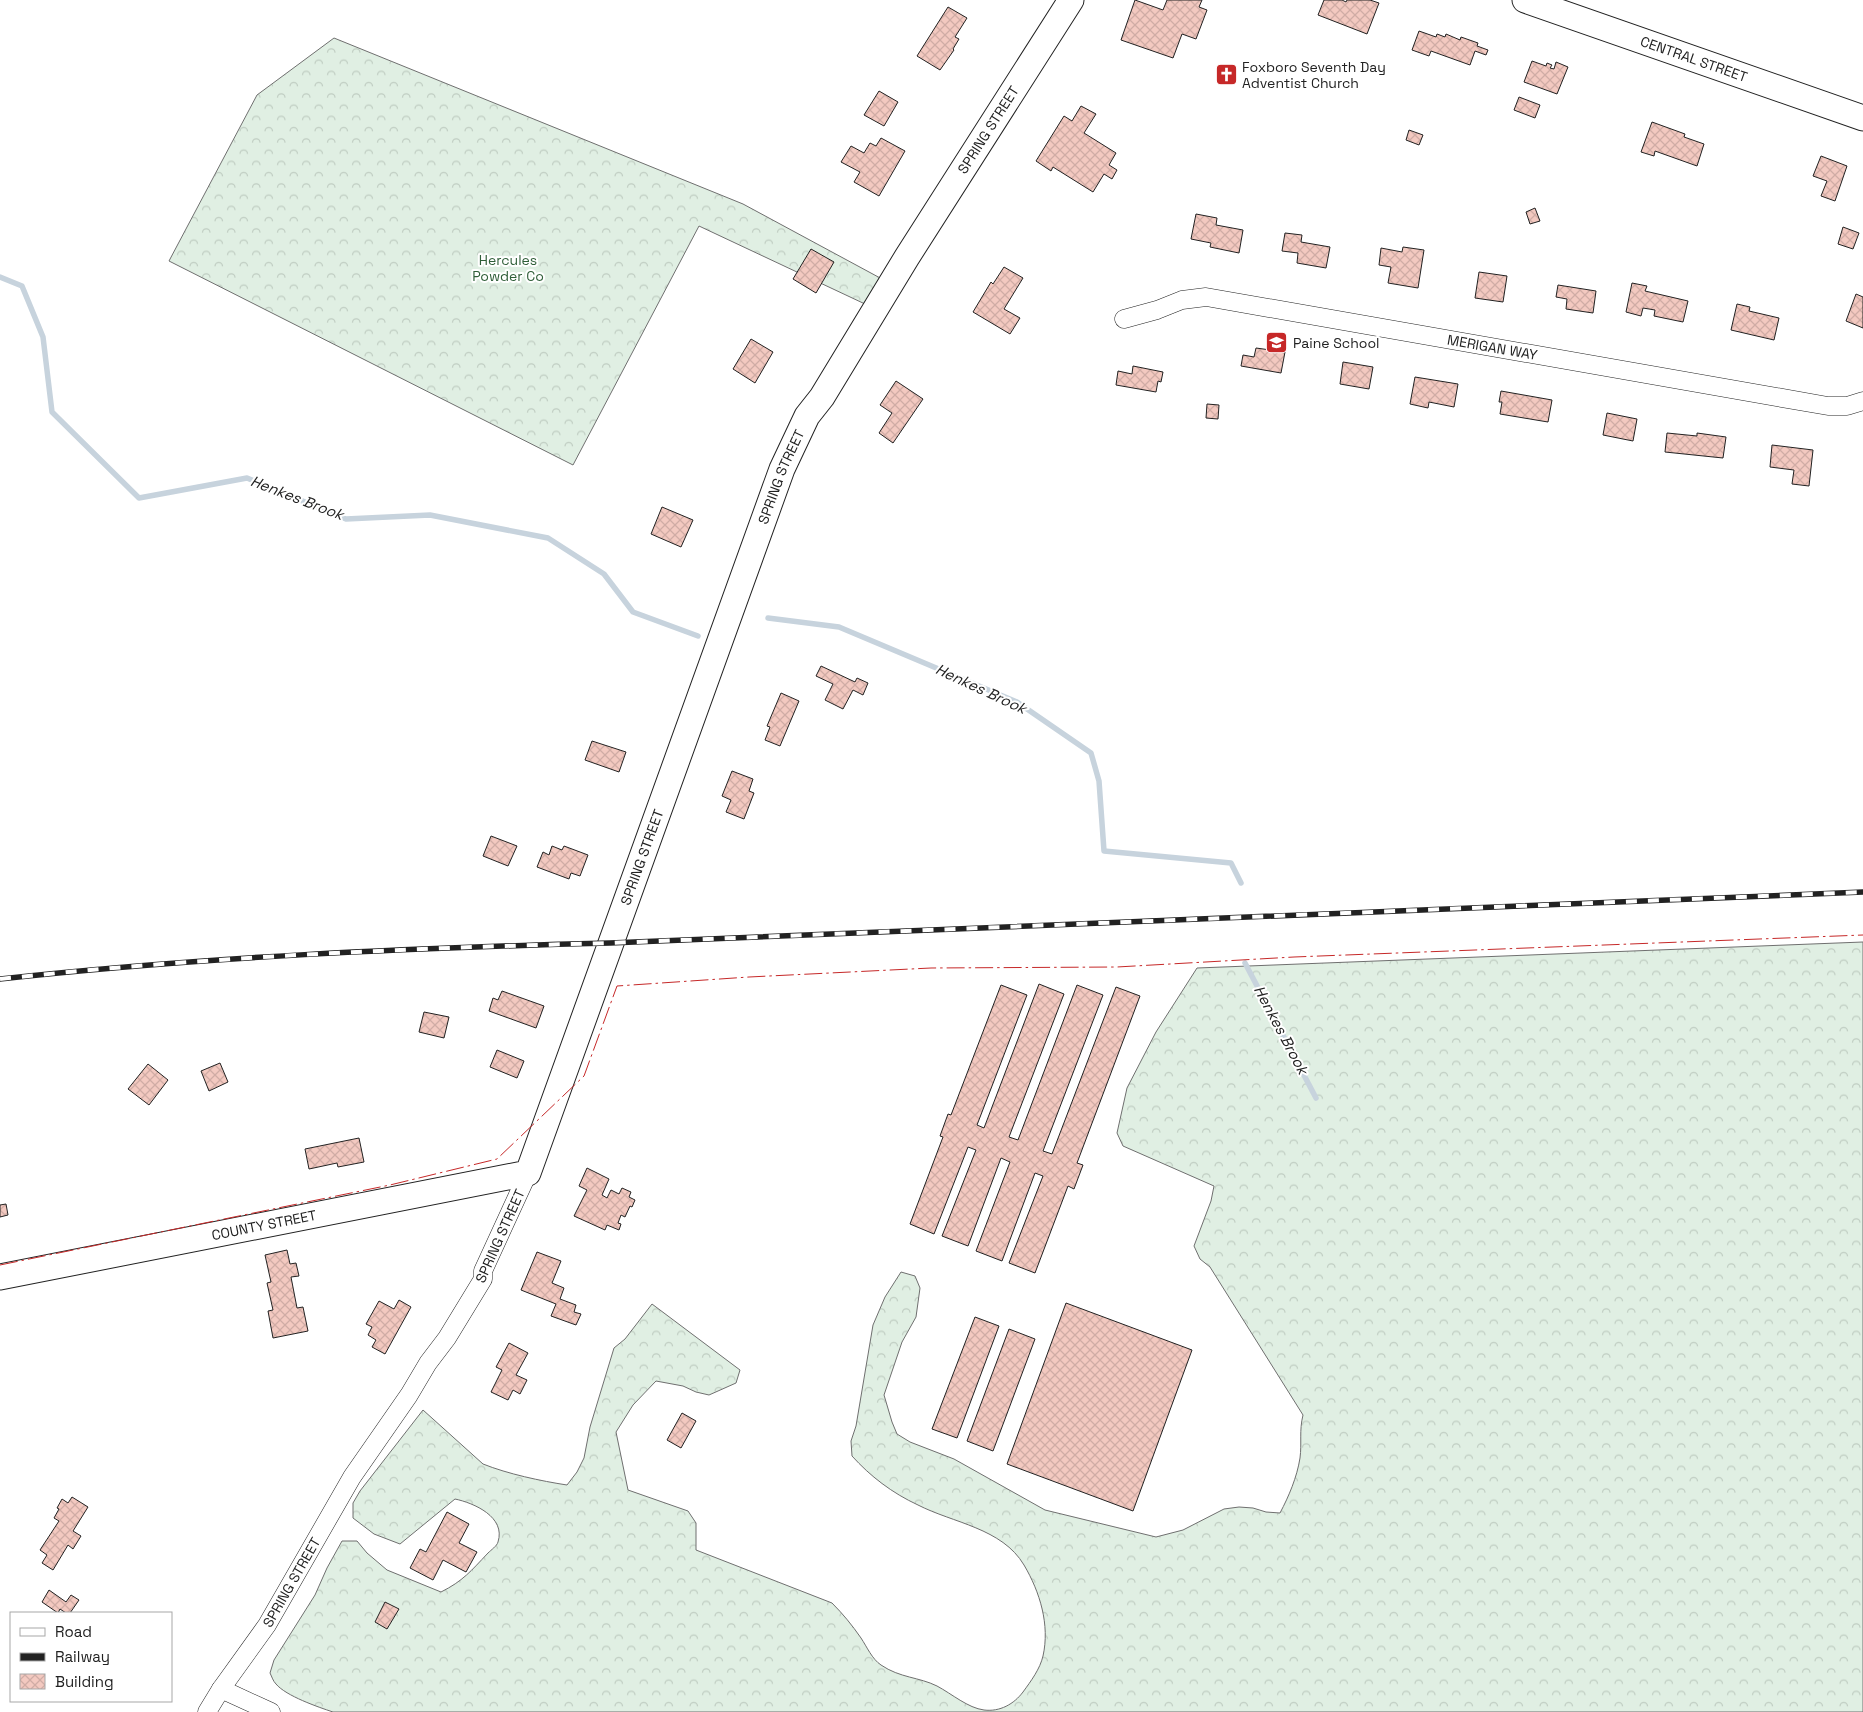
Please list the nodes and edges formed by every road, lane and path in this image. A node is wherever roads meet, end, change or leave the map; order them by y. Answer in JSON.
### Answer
{"nodes":[{"id":1,"x":1071,"y":0,"type":"edge"},
{"id":2,"x":1525,"y":0,"type":"edge"},
{"id":3,"x":1863,"y":118,"type":"edge"},
{"id":4,"x":1124,"y":319,"type":"dead end"},
{"id":5,"x":1863,"y":401,"type":"edge"},
{"id":6,"x":528,"y":1173,"type":"junction"},
{"id":7,"x":0,"y":1277,"type":"edge"},
{"id":8,"x":221,"y":1689,"type":"junction"},
{"id":9,"x":207,"y":1712,"type":"edge"},
{"id":10,"x":271,"y":1712,"type":"edge"}],
"edges":[{"from":1,"to":6,"type":"street","name":"SPRING STREET"},
{"from":2,"to":3,"type":"street","name":"CENTRAL STREET"},
{"from":4,"to":5,"type":"street","name":"MERIGAN WAY"},
{"from":6,"to":7,"type":"street","name":"COUNTY STREET"},
{"from":6,"to":8,"type":"street","name":"SPRING STREET"},
{"from":8,"to":9,"type":"street","name":"SPRING STREET"},
{"from":8,"to":10,"type":"street"}]}
